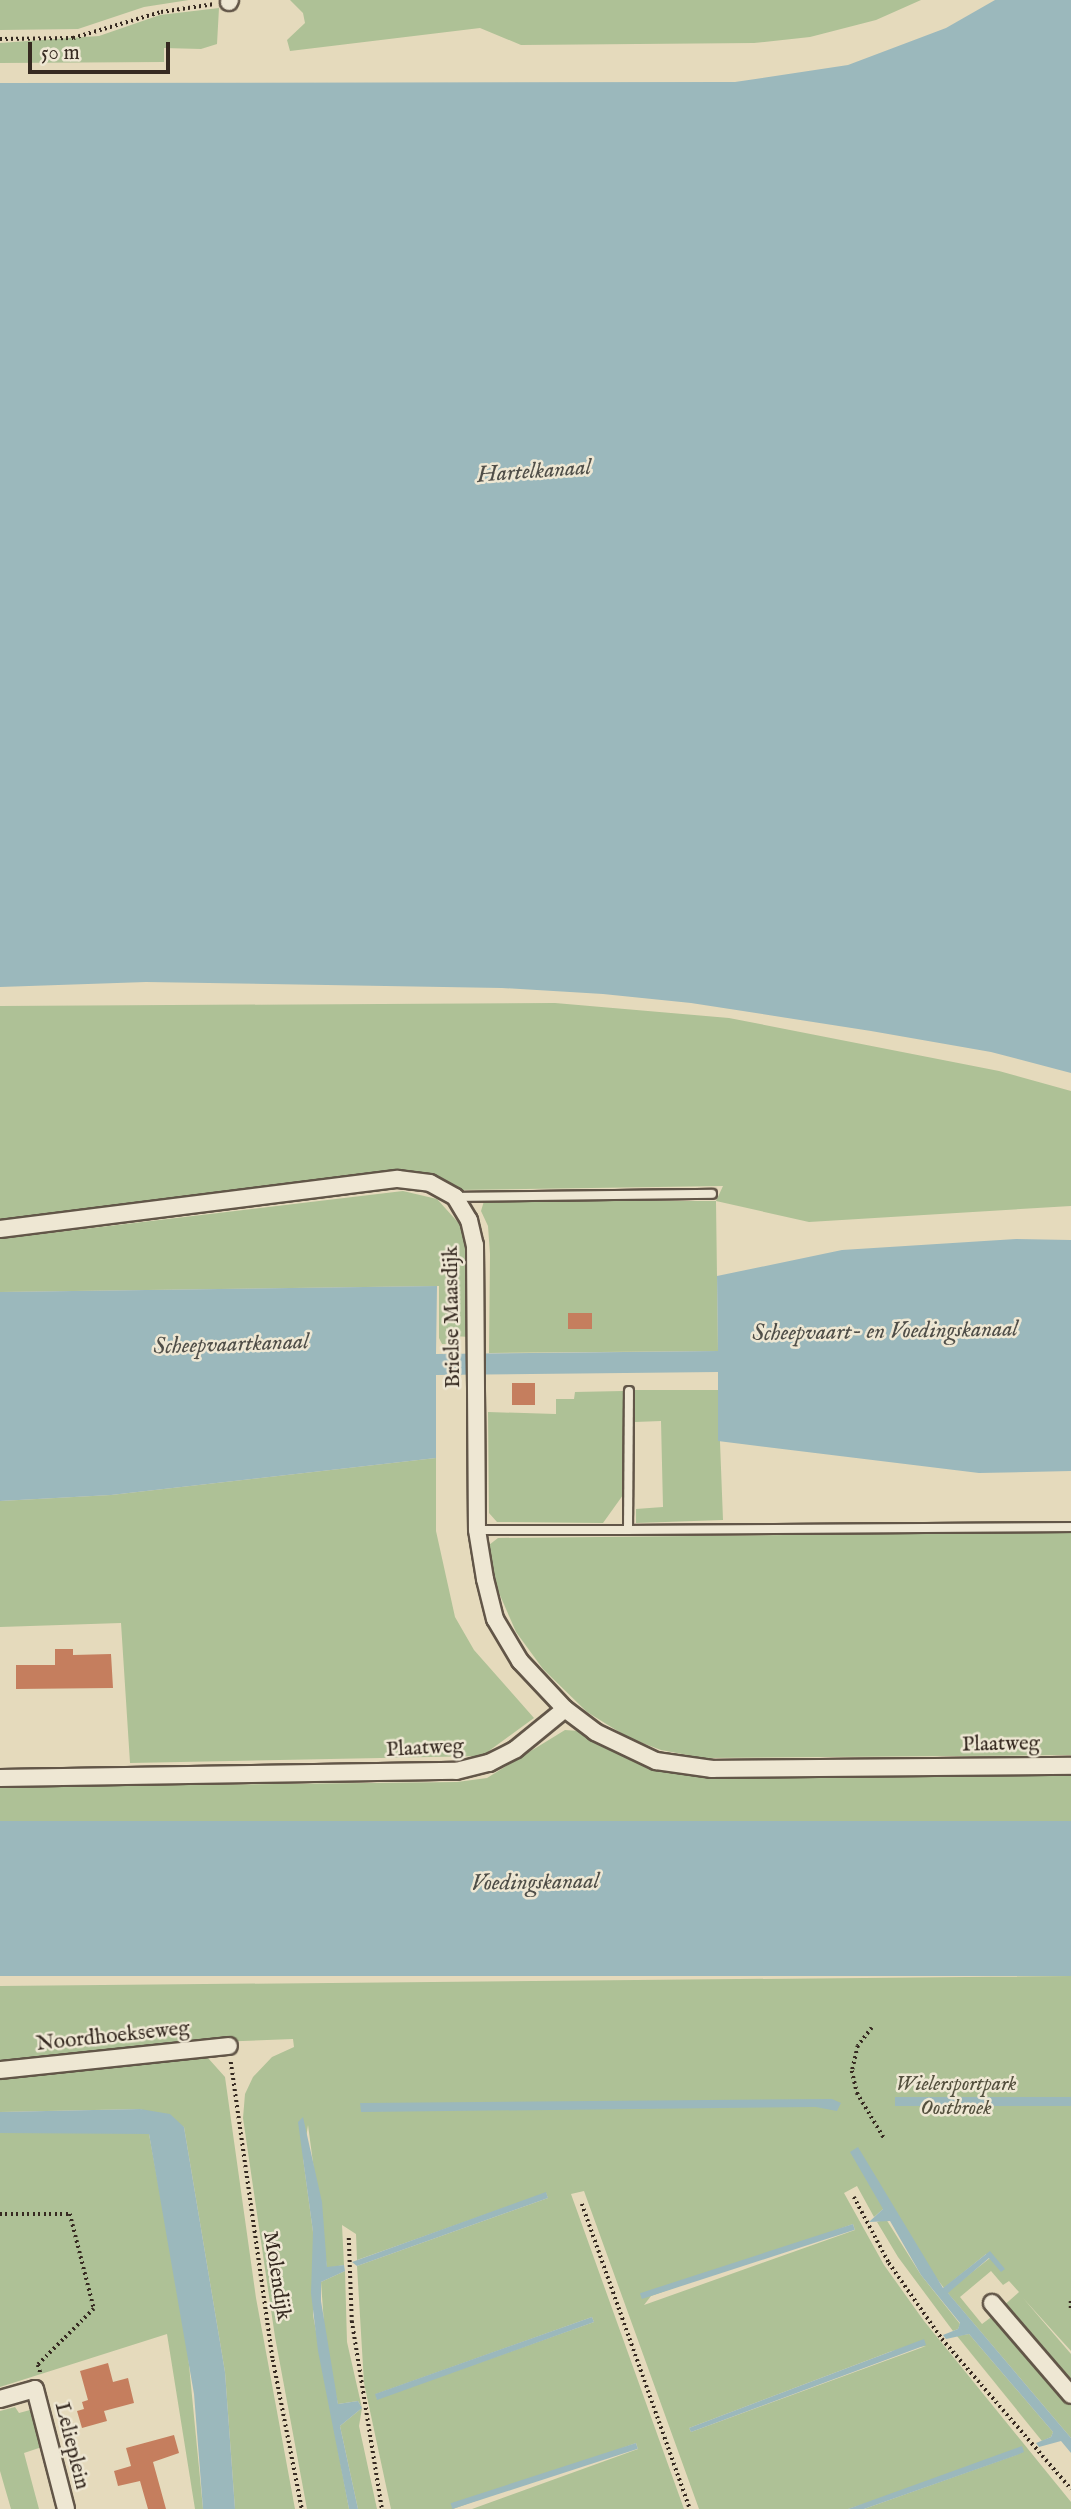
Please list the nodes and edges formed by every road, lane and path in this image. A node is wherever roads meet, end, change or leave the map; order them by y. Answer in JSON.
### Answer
{"nodes":[{"id":1,"x":229,"y":1,"type":"edge"},
{"id":2,"x":0,"y":39,"type":"edge"},
{"id":3,"x":712,"y":1194,"type":"dead end"},
{"id":4,"x":455,"y":1197,"type":"junction"},
{"id":5,"x":0,"y":1229,"type":"edge"},
{"id":6,"x":629,"y":1391,"type":"dead end"},
{"id":7,"x":1071,"y":1527,"type":"edge"},
{"id":8,"x":477,"y":1530,"type":"junction"},
{"id":9,"x":628,"y":1530,"type":"junction"},
{"id":10,"x":565,"y":1709,"type":"junction"},
{"id":11,"x":1071,"y":1766,"type":"edge"},
{"id":12,"x":0,"y":1779,"type":"edge"},
{"id":13,"x":872,"y":2028,"type":"dead end"},
{"id":14,"x":229,"y":2046,"type":"joint"},
{"id":15,"x":0,"y":2070,"type":"edge"},
{"id":16,"x":884,"y":2138,"type":"dead end"},
{"id":17,"x":854,"y":2197,"type":"dead end"},
{"id":18,"x":582,"y":2204,"type":"dead end"},
{"id":19,"x":0,"y":2214,"type":"edge"},
{"id":20,"x":349,"y":2238,"type":"dead end"},
{"id":21,"x":1071,"y":2301,"type":"edge"},
{"id":22,"x":992,"y":2302,"type":"dead end"},
{"id":23,"x":1071,"y":2310,"type":"edge"},
{"id":24,"x":35,"y":2389,"type":"junction"},
{"id":25,"x":1071,"y":2395,"type":"edge"},
{"id":26,"x":0,"y":2399,"type":"edge"},
{"id":27,"x":1071,"y":2488,"type":"edge"},
{"id":28,"x":66,"y":2509,"type":"edge"},
{"id":29,"x":302,"y":2509,"type":"edge"},
{"id":30,"x":382,"y":2509,"type":"edge"},
{"id":31,"x":690,"y":2509,"type":"edge"}],
"edges":[{"from":1,"to":2,"type":"path"},
{"from":3,"to":4,"type":"lane"},
{"from":4,"to":5,"type":"street"},
{"from":4,"to":8,"type":"street","name":"Brielse Maasdijk"},
{"from":6,"to":9,"type":"lane"},
{"from":7,"to":9,"type":"lane"},
{"from":8,"to":9,"type":"lane"},
{"from":8,"to":10,"type":"street","name":"Brielse Maasdijk"},
{"from":10,"to":11,"type":"street","name":"Plaatweg"},
{"from":10,"to":12,"type":"street","name":"Plaatweg"},
{"from":13,"to":16,"type":"path"},
{"from":14,"to":15,"type":"street","name":"Noordhoekseweg"},
{"from":14,"to":29,"type":"path","name":"Molendijk"},
{"from":17,"to":27,"type":"path"},
{"from":18,"to":31,"type":"path"},
{"from":19,"to":24,"type":"path"},
{"from":20,"to":30,"type":"path"},
{"from":21,"to":23,"type":"path"},
{"from":22,"to":25,"type":"street"},
{"from":24,"to":26,"type":"street","name":"Lelieplein"},
{"from":24,"to":28,"type":"street","name":"Lelieplein"}]}
